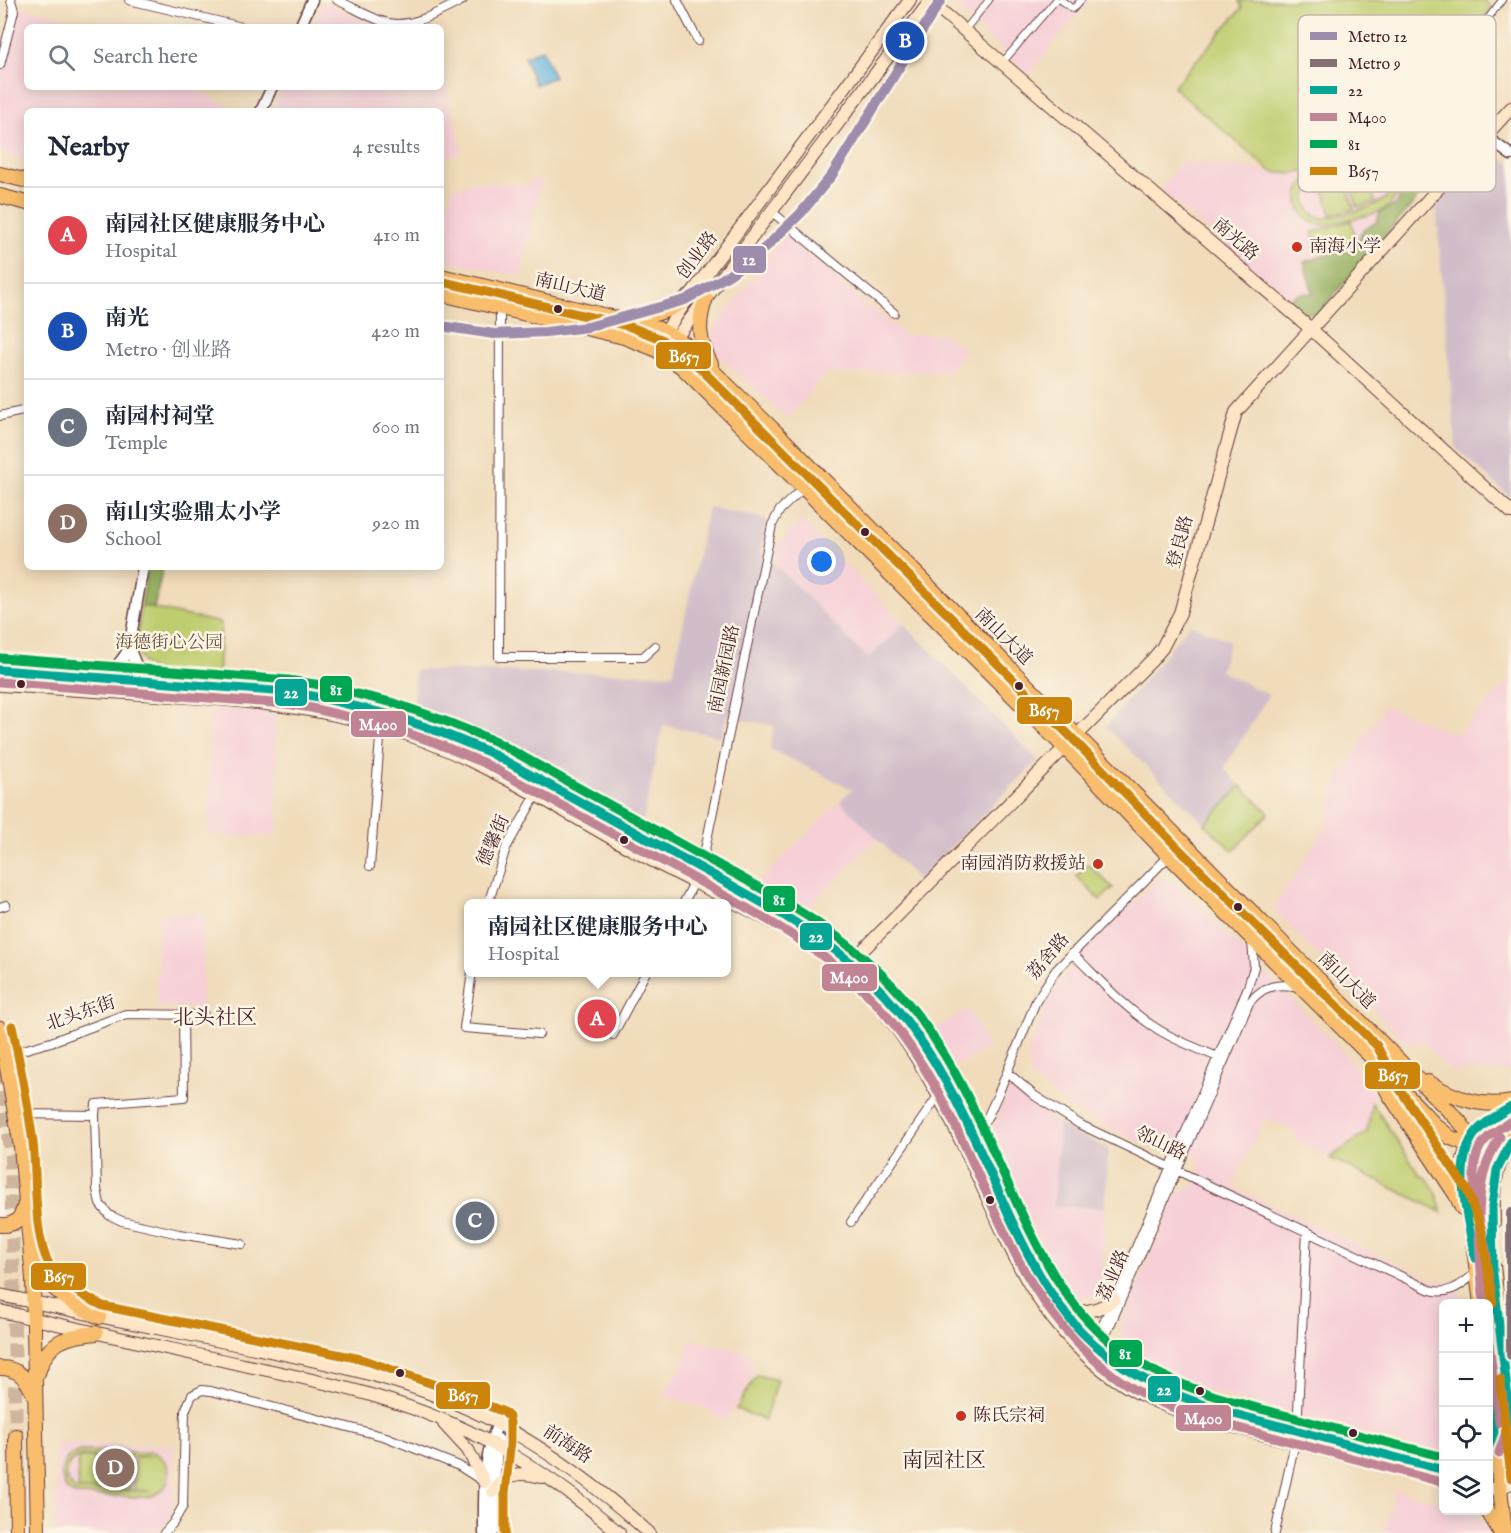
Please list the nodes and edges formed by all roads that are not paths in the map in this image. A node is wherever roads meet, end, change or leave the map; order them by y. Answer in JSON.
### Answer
{"nodes":[{"id":1,"x":11,"y":0,"type":"edge"},
{"id":2,"x":129,"y":0,"type":"edge"},
{"id":3,"x":312,"y":0,"type":"edge"},
{"id":4,"x":337,"y":0,"type":"edge"},
{"id":5,"x":463,"y":0,"type":"edge"},
{"id":6,"x":677,"y":0,"type":"edge"},
{"id":7,"x":910,"y":0,"type":"edge"},
{"id":8,"x":990,"y":0,"type":"edge"},
{"id":9,"x":1056,"y":0,"type":"edge"},
{"id":10,"x":1061,"y":0,"type":"edge"},
{"id":11,"x":1081,"y":0,"type":"edge"},
{"id":12,"x":1502,"y":0,"type":"edge"},
{"id":13,"x":930,"y":1,"type":"edge"},
{"id":14,"x":1491,"y":15,"type":"edge"},
{"id":15,"x":229,"y":24,"type":"edge"},
{"id":16,"x":301,"y":24,"type":"edge"},
{"id":17,"x":964,"y":31,"type":"junction"},
{"id":18,"x":698,"y":41,"type":"dead end"},
{"id":19,"x":1001,"y":63,"type":"junction"},
{"id":20,"x":0,"y":65,"type":"edge"},
{"id":21,"x":271,"y":90,"type":"edge"},
{"id":22,"x":262,"y":108,"type":"edge"},
{"id":23,"x":1511,"y":108,"type":"edge"},
{"id":24,"x":1496,"y":124,"type":"edge"},
{"id":25,"x":1496,"y":144,"type":"edge"},
{"id":26,"x":1511,"y":155,"type":"edge"},
{"id":27,"x":0,"y":174,"type":"edge"},
{"id":28,"x":24,"y":180,"type":"edge"},
{"id":29,"x":1435,"y":192,"type":"edge"},
{"id":30,"x":0,"y":196,"type":"edge"},
{"id":31,"x":24,"y":202,"type":"edge"},
{"id":32,"x":771,"y":211,"type":"junction"},
{"id":33,"x":444,"y":277,"type":"edge"},
{"id":34,"x":444,"y":295,"type":"edge"},
{"id":35,"x":689,"y":297,"type":"junction"},
{"id":36,"x":706,"y":298,"type":"junction"},
{"id":37,"x":500,"y":307,"type":"junction"},
{"id":38,"x":894,"y":313,"type":"dead end"},
{"id":39,"x":603,"y":314,"type":"junction"},
{"id":40,"x":1311,"y":329,"type":"junction"},
{"id":41,"x":670,"y":334,"type":"junction"},
{"id":42,"x":655,"y":349,"type":"junction"},
{"id":43,"x":716,"y":373,"type":"junction"},
{"id":44,"x":24,"y":411,"type":"edge"},
{"id":45,"x":0,"y":416,"type":"edge"},
{"id":46,"x":803,"y":488,"type":"junction"},
{"id":47,"x":1511,"y":512,"type":"edge"},
{"id":48,"x":142,"y":570,"type":"edge"},
{"id":49,"x":655,"y":646,"type":"dead end"},
{"id":50,"x":129,"y":648,"type":"junction"},
{"id":51,"x":0,"y":670,"type":"edge"},
{"id":52,"x":98,"y":677,"type":"junction"},
{"id":53,"x":150,"y":681,"type":"junction"},
{"id":54,"x":0,"y":685,"type":"edge"},
{"id":55,"x":381,"y":726,"type":"junction"},
{"id":56,"x":1076,"y":736,"type":"junction"},
{"id":57,"x":1065,"y":748,"type":"junction"},
{"id":58,"x":536,"y":795,"type":"junction"},
{"id":59,"x":1169,"y":855,"type":"junction"},
{"id":60,"x":370,"y":866,"type":"dead end"},
{"id":61,"x":701,"y":869,"type":"junction"},
{"id":62,"x":694,"y":882,"type":"junction"},
{"id":63,"x":489,"y":899,"type":"edge"},
{"id":64,"x":685,"y":899,"type":"edge"},
{"id":65,"x":727,"y":899,"type":"edge"},
{"id":66,"x":731,"y":901,"type":"edge"},
{"id":67,"x":1252,"y":939,"type":"junction"},
{"id":68,"x":1072,"y":953,"type":"junction"},
{"id":69,"x":850,"y":962,"type":"junction"},
{"id":70,"x":471,"y":977,"type":"edge"},
{"id":71,"x":643,"y":977,"type":"edge"},
{"id":72,"x":1300,"y":987,"type":"junction"},
{"id":73,"x":183,"y":1015,"type":"junction"},
{"id":74,"x":204,"y":1015,"type":"dead end"},
{"id":75,"x":0,"y":1028,"type":"edge"},
{"id":76,"x":539,"y":1034,"type":"dead end"},
{"id":77,"x":613,"y":1035,"type":"dead end"},
{"id":78,"x":1368,"y":1054,"type":"junction"},
{"id":79,"x":5,"y":1055,"type":"junction"},
{"id":80,"x":1218,"y":1058,"type":"junction"},
{"id":81,"x":1402,"y":1064,"type":"junction"},
{"id":82,"x":1008,"y":1073,"type":"junction"},
{"id":83,"x":938,"y":1096,"type":"junction"},
{"id":84,"x":1511,"y":1104,"type":"edge"},
{"id":85,"x":16,"y":1114,"type":"junction"},
{"id":86,"x":95,"y":1115,"type":"junction"},
{"id":87,"x":1511,"y":1130,"type":"edge"},
{"id":88,"x":974,"y":1136,"type":"junction"},
{"id":89,"x":1511,"y":1142,"type":"edge"},
{"id":90,"x":1471,"y":1144,"type":"junction"},
{"id":91,"x":1174,"y":1168,"type":"junction"},
{"id":92,"x":26,"y":1198,"type":"junction"},
{"id":93,"x":851,"y":1222,"type":"dead end"},
{"id":94,"x":0,"y":1225,"type":"edge"},
{"id":95,"x":1307,"y":1231,"type":"junction"},
{"id":96,"x":1472,"y":1234,"type":"junction"},
{"id":97,"x":242,"y":1244,"type":"dead end"},
{"id":98,"x":31,"y":1250,"type":"junction"},
{"id":99,"x":1021,"y":1257,"type":"junction"},
{"id":100,"x":1478,"y":1272,"type":"junction"},
{"id":101,"x":1493,"y":1274,"type":"junction"},
{"id":102,"x":0,"y":1295,"type":"edge"},
{"id":103,"x":1114,"y":1299,"type":"junction"},
{"id":104,"x":1480,"y":1299,"type":"edge"},
{"id":105,"x":34,"y":1302,"type":"junction"},
{"id":106,"x":1061,"y":1308,"type":"junction"},
{"id":107,"x":0,"y":1311,"type":"edge"},
{"id":108,"x":99,"y":1317,"type":"junction"},
{"id":109,"x":35,"y":1319,"type":"junction"},
{"id":110,"x":96,"y":1333,"type":"junction"},
{"id":111,"x":1096,"y":1348,"type":"junction"},
{"id":112,"x":1090,"y":1360,"type":"junction"},
{"id":113,"x":0,"y":1368,"type":"edge"},
{"id":114,"x":36,"y":1394,"type":"junction"},
{"id":115,"x":1491,"y":1407,"type":"edge"},
{"id":116,"x":436,"y":1418,"type":"junction"},
{"id":117,"x":1511,"y":1422,"type":"edge"},
{"id":118,"x":498,"y":1423,"type":"junction"},
{"id":119,"x":1494,"y":1432,"type":"junction"},
{"id":120,"x":1493,"y":1435,"type":"edge"},
{"id":121,"x":16,"y":1436,"type":"tunnel mouth"},
{"id":122,"x":1296,"y":1437,"type":"junction"},
{"id":123,"x":494,"y":1444,"type":"junction"},
{"id":124,"x":1439,"y":1469,"type":"edge"},
{"id":125,"x":1439,"y":1481,"type":"edge"},
{"id":126,"x":555,"y":1482,"type":"junction"},
{"id":127,"x":1500,"y":1483,"type":"edge"},
{"id":128,"x":488,"y":1487,"type":"junction"},
{"id":129,"x":1490,"y":1515,"type":"edge"},
{"id":130,"x":16,"y":1533,"type":"edge"},
{"id":131,"x":38,"y":1533,"type":"edge"},
{"id":132,"x":164,"y":1533,"type":"edge"},
{"id":133,"x":484,"y":1533,"type":"edge"},
{"id":134,"x":493,"y":1533,"type":"edge"},
{"id":135,"x":619,"y":1533,"type":"edge"},
{"id":136,"x":649,"y":1533,"type":"edge"},
{"id":137,"x":1275,"y":1533,"type":"edge"},
{"id":138,"x":1503,"y":1533,"type":"edge"}],
"edges":[{"from":1,"to":20,"type":"street"},
{"from":2,"to":15,"type":"street"},
{"from":3,"to":16,"type":"street"},
{"from":4,"to":5,"type":"street"},
{"from":6,"to":18,"type":"street"},
{"from":7,"to":35,"type":"main road","name":"创业路"},
{"from":8,"to":17,"type":"street"},
{"from":9,"to":19,"type":"street"},
{"from":10,"to":11,"type":"street"},
{"from":12,"to":14,"type":"street"},
{"from":13,"to":17,"type":"main road","name":"南光路"},
{"from":13,"to":32,"type":"main road","name":"创业路"},
{"from":17,"to":19,"type":"main road","name":"南光路"},
{"from":19,"to":40,"type":"main road","name":"南光路"},
{"from":21,"to":22,"type":"street"},
{"from":23,"to":24,"type":"main road","name":"登良路"},
{"from":25,"to":26,"type":"street"},
{"from":27,"to":28,"type":"main road"},
{"from":29,"to":40,"type":"main road","name":"登良路"},
{"from":30,"to":31,"type":"main road"},
{"from":32,"to":36,"type":"main road","name":"创业路"},
{"from":32,"to":38,"type":"street"},
{"from":33,"to":39,"type":"main road","name":"南山大道"},
{"from":34,"to":37,"type":"main road","name":"南山大道"},
{"from":35,"to":39,"type":"main road"},
{"from":35,"to":41,"type":"main road","name":"创业路"},
{"from":36,"to":41,"type":"main road","name":"创业路"},
{"from":36,"to":43,"type":"main road"},
{"from":37,"to":42,"type":"main road","name":"南山大道"},
{"from":37,"to":49,"type":"street"},
{"from":39,"to":41,"type":"main road","name":"南山大道"},
{"from":40,"to":47,"type":"main road","name":"南光路"},
{"from":40,"to":56,"type":"main road","name":"登良路"},
{"from":41,"to":42,"type":"main road","name":"创业路"},
{"from":41,"to":43,"type":"main road","name":"南山大道"},
{"from":42,"to":46,"type":"main road","name":"南山大道"},
{"from":43,"to":56,"type":"main road","name":"南山大道"},
{"from":44,"to":45,"type":"street"},
{"from":46,"to":57,"type":"main road","name":"南山大道"},
{"from":46,"to":61,"type":"street","name":"南园新园路"},
{"from":48,"to":50,"type":"street"},
{"from":50,"to":52,"type":"street"},
{"from":50,"to":53,"type":"street"},
{"from":51,"to":52,"type":"main road"},
{"from":52,"to":53,"type":"main road"},
{"from":53,"to":61,"type":"main road"},
{"from":54,"to":55,"type":"main road"},
{"from":55,"to":58,"type":"main road"},
{"from":55,"to":60,"type":"street"},
{"from":56,"to":57,"type":"main road","name":"登良路"},
{"from":56,"to":81,"type":"main road","name":"南山大道"},
{"from":57,"to":59,"type":"main road","name":"南山大道"},
{"from":57,"to":69,"type":"main road","name":"登良路"},
{"from":58,"to":62,"type":"main road"},
{"from":58,"to":63,"type":"street","name":"德馨街"},
{"from":59,"to":67,"type":"main road","name":"南山大道"},
{"from":59,"to":68,"type":"street","name":"荔舍路"},
{"from":61,"to":62,"type":"street","name":"南园新园路"},
{"from":61,"to":69,"type":"main road"},
{"from":62,"to":64,"type":"street","name":"南园新园路"},
{"from":62,"to":65,"type":"main road"},
{"from":66,"to":83,"type":"main road"},
{"from":67,"to":72,"type":"main road","name":"南山大道"},
{"from":67,"to":80,"type":"street","name":"荔业路"},
{"from":68,"to":80,"type":"street"},
{"from":68,"to":82,"type":"street","name":"荔舍路"},
{"from":69,"to":88,"type":"main road"},
{"from":70,"to":76,"type":"street"},
{"from":71,"to":77,"type":"street"},
{"from":72,"to":78,"type":"main road","name":"南山大道"},
{"from":72,"to":91,"type":"street","name":"荔业路"},
{"from":73,"to":74,"type":"street","name":"北头东街"},
{"from":73,"to":79,"type":"street","name":"北头东街"},
{"from":73,"to":86,"type":"street"},
{"from":75,"to":79,"type":"main road"},
{"from":78,"to":90,"type":"main road","name":"南山大道"},
{"from":78,"to":96,"type":"main road"},
{"from":79,"to":85,"type":"main road"},
{"from":80,"to":91,"type":"street","name":"荔业路"},
{"from":81,"to":84,"type":"main road"},
{"from":81,"to":90,"type":"main road","name":"南山大道"},
{"from":82,"to":88,"type":"street","name":"荔舍路"},
{"from":82,"to":91,"type":"street","name":"邻山路"},
{"from":83,"to":93,"type":"street"},
{"from":83,"to":99,"type":"main road"},
{"from":84,"to":90,"type":"main road"},
{"from":85,"to":86,"type":"street"},
{"from":85,"to":92,"type":"main road"},
{"from":86,"to":97,"type":"street"},
{"from":87,"to":90,"type":"main road"},
{"from":88,"to":99,"type":"main road"},
{"from":89,"to":101,"type":"main road"},
{"from":90,"to":96,"type":"main road"},
{"from":90,"to":101,"type":"main road"},
{"from":91,"to":95,"type":"street","name":"邻山路"},
{"from":91,"to":103,"type":"street","name":"荔业路"},
{"from":91,"to":111,"type":"street","name":"荔业路"},
{"from":92,"to":94,"type":"main road"},
{"from":92,"to":98,"type":"main road"},
{"from":95,"to":100,"type":"street","name":"邻山路"},
{"from":95,"to":122,"type":"street"},
{"from":96,"to":100,"type":"main road"},
{"from":98,"to":105,"type":"main road"},
{"from":98,"to":108,"type":"main road"},
{"from":99,"to":106,"type":"main road"},
{"from":99,"to":112,"type":"main road"},
{"from":100,"to":104,"type":"main road"},
{"from":101,"to":117,"type":"main road"},
{"from":102,"to":105,"type":"main road","name":"前海路"},
{"from":103,"to":106,"type":"main road"},
{"from":103,"to":111,"type":"street","name":"荔业路"},
{"from":105,"to":108,"type":"main road","name":"前海路"},
{"from":105,"to":109,"type":"main road"},
{"from":106,"to":111,"type":"main road"},
{"from":107,"to":109,"type":"main road","name":"前海路"},
{"from":108,"to":118,"type":"main road","name":"前海路"},
{"from":109,"to":110,"type":"main road","name":"前海路"},
{"from":109,"to":114,"type":"main road"},
{"from":110,"to":114,"type":"main road"},
{"from":110,"to":116,"type":"main road","name":"前海路"},
{"from":111,"to":112,"type":"street","name":"荔业路"},
{"from":111,"to":122,"type":"main road"},
{"from":112,"to":122,"type":"main road"},
{"from":113,"to":114,"type":"main road"},
{"from":114,"to":131,"type":"main road"},
{"from":115,"to":119,"type":"main road"},
{"from":116,"to":123,"type":"main road","name":"前海路"},
{"from":116,"to":128,"type":"main road"},
{"from":118,"to":123,"type":"street"},
{"from":118,"to":136,"type":"main road","name":"前海路"},
{"from":119,"to":120,"type":"main road"},
{"from":119,"to":127,"type":"main road"},
{"from":121,"to":130,"type":"main road"},
{"from":122,"to":124,"type":"main road"},
{"from":122,"to":125,"type":"main road"},
{"from":122,"to":137,"type":"street"},
{"from":123,"to":126,"type":"main road","name":"前海路"},
{"from":123,"to":128,"type":"street"},
{"from":126,"to":128,"type":"main road"},
{"from":126,"to":135,"type":"main road","name":"前海路"},
{"from":127,"to":138,"type":"main road"},
{"from":128,"to":132,"type":"street"},
{"from":128,"to":133,"type":"street"},
{"from":128,"to":134,"type":"street"},
{"from":129,"to":138,"type":"main road"}]}
